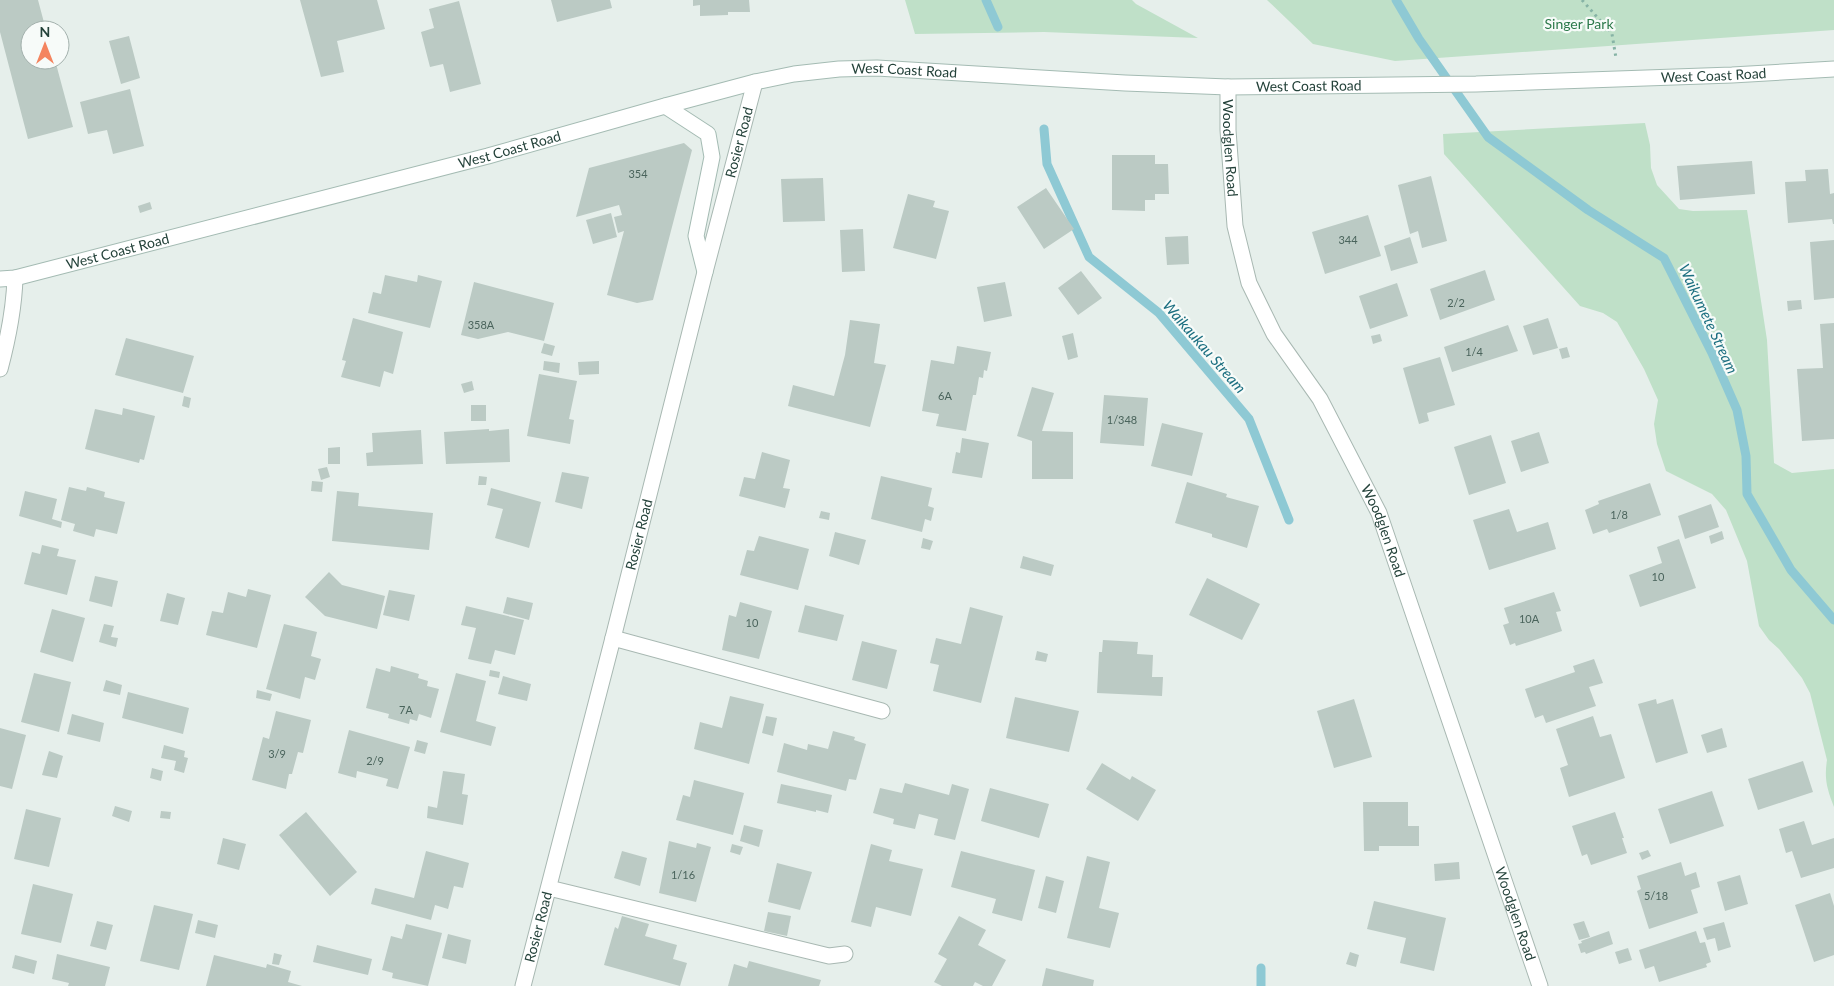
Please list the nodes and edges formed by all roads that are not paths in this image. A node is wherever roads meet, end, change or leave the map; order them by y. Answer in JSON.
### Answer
{"nodes":[{"id":1,"x":1834,"y":69,"type":"edge"},
{"id":2,"x":755,"y":82,"type":"junction"},
{"id":3,"x":1228,"y":87,"type":"junction"},
{"id":4,"x":665,"y":106,"type":"junction"},
{"id":5,"x":705,"y":272,"type":"junction"},
{"id":6,"x":8,"y":279,"type":"edge"},
{"id":7,"x":0,"y":369,"type":"edge"},
{"id":8,"x":613,"y":638,"type":"junction"},
{"id":9,"x":882,"y":711,"type":"dead end"},
{"id":10,"x":549,"y":888,"type":"junction"},
{"id":11,"x":845,"y":954,"type":"dead end"},
{"id":12,"x":523,"y":986,"type":"edge"},
{"id":13,"x":1540,"y":986,"type":"edge"}],
"edges":[{"from":1,"to":3,"type":"main road","name":"West Coast Road"},
{"from":2,"to":3,"type":"main road","name":"West Coast Road"},
{"from":2,"to":4,"type":"main road","name":"West Coast Road"},
{"from":2,"to":5,"type":"main road","name":"Rosier Road"},
{"from":3,"to":13,"type":"main road","name":"Woodglen Road"},
{"from":4,"to":5,"type":"main road"},
{"from":4,"to":6,"type":"main road","name":"West Coast Road"},
{"from":5,"to":8,"type":"main road","name":"Rosier Road"},
{"from":6,"to":7,"type":"main road"},
{"from":8,"to":9,"type":"main road"},
{"from":8,"to":10,"type":"main road","name":"Rosier Road"},
{"from":10,"to":11,"type":"main road"},
{"from":10,"to":12,"type":"main road","name":"Rosier Road"}]}
